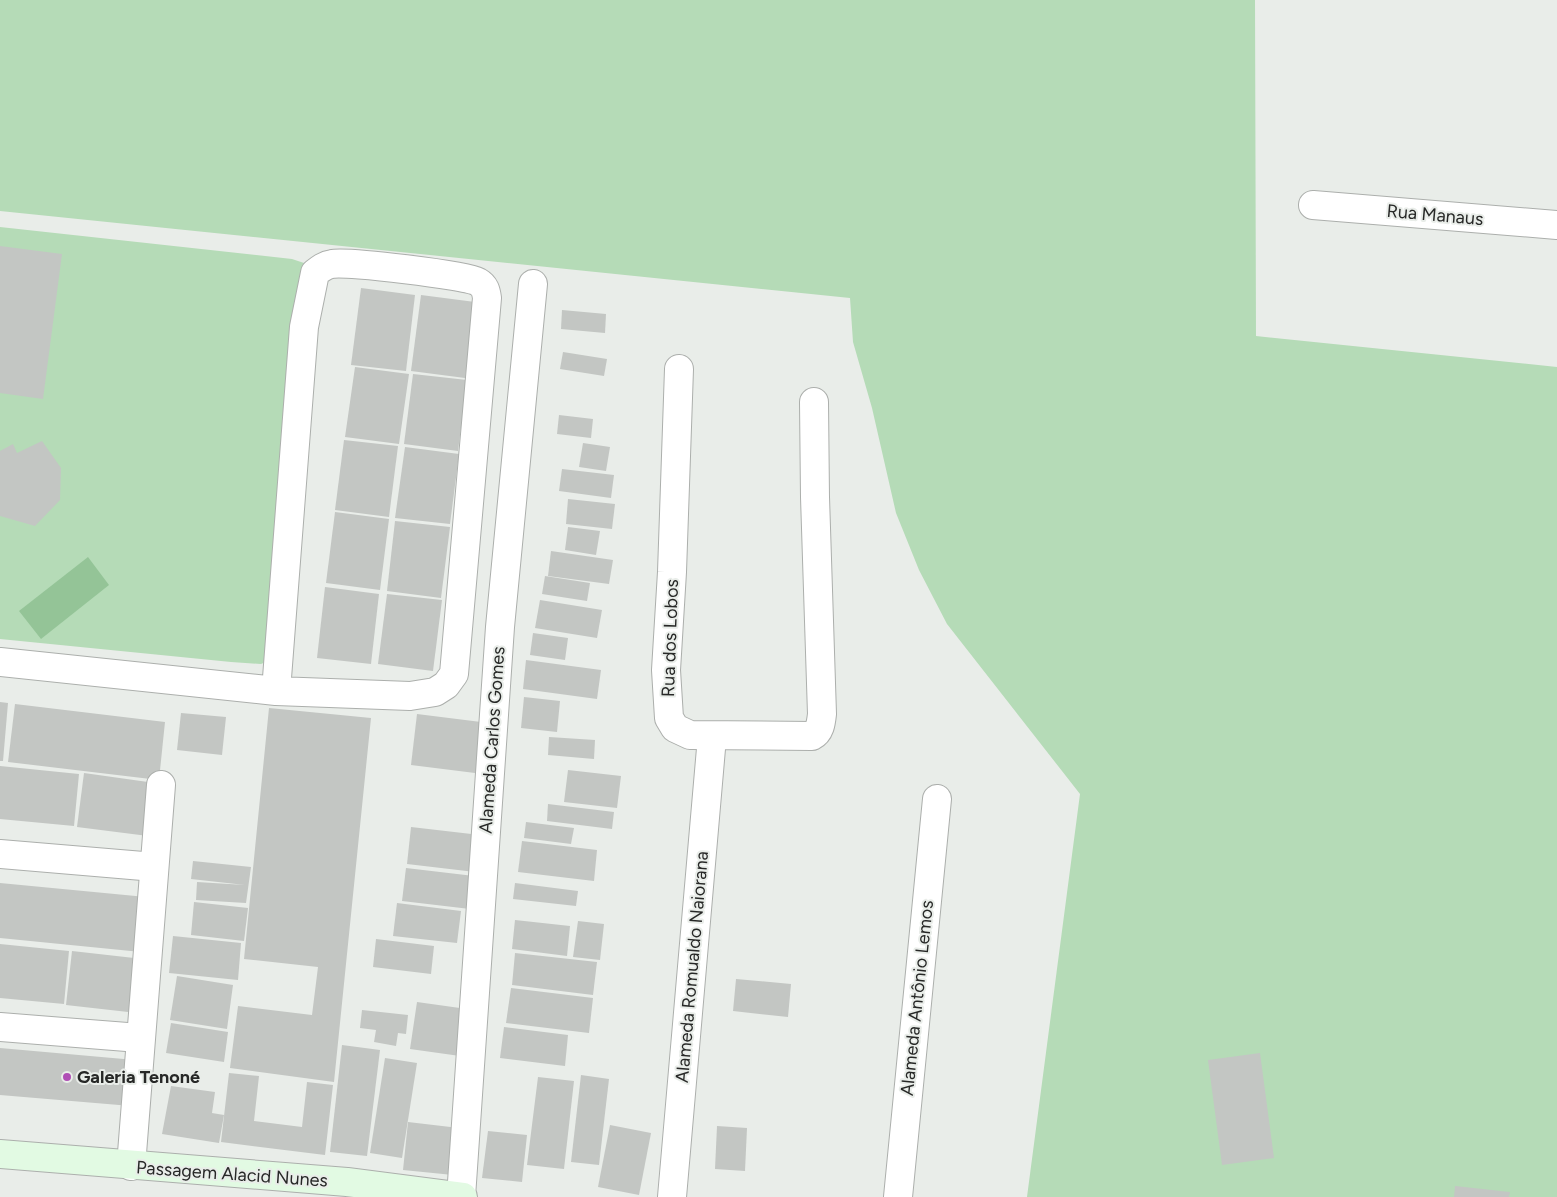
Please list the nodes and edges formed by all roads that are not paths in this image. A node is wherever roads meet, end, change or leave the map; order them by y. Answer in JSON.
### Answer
{"nodes":[{"id":1,"x":1313,"y":205,"type":"dead end"},
{"id":2,"x":1557,"y":225,"type":"edge"},
{"id":3,"x":533,"y":284,"type":"dead end"},
{"id":4,"x":679,"y":369,"type":"dead end"},
{"id":5,"x":814,"y":402,"type":"dead end"},
{"id":6,"x":0,"y":662,"type":"edge"},
{"id":7,"x":276,"y":691,"type":"junction"},
{"id":8,"x":712,"y":737,"type":"junction"},
{"id":9,"x":161,"y":785,"type":"dead end"},
{"id":10,"x":937,"y":799,"type":"dead end"},
{"id":11,"x":0,"y":854,"type":"edge"},
{"id":12,"x":144,"y":866,"type":"dead end"},
{"id":13,"x":0,"y":1027,"type":"edge"},
{"id":14,"x":127,"y":1037,"type":"dead end"},
{"id":15,"x":0,"y":1154,"type":"edge"},
{"id":16,"x":131,"y":1166,"type":"junction"},
{"id":17,"x":346,"y":1190,"type":"edge"},
{"id":18,"x":462,"y":1197,"type":"edge"},
{"id":19,"x":672,"y":1197,"type":"edge"},
{"id":20,"x":898,"y":1197,"type":"edge"}],
"edges":[{"from":1,"to":2,"type":"street","name":"Rua Manaus"},
{"from":3,"to":18,"type":"street","name":"Alameda Carlos Gomes"},
{"from":4,"to":8,"type":"street","name":"Rua dos Lobos"},
{"from":5,"to":8,"type":"street","name":"Rua dos Lobos"},
{"from":6,"to":7,"type":"street"},
{"from":7,"to":7,"type":"street"},
{"from":8,"to":19,"type":"street","name":"Alameda Romualdo Naiorana"},
{"from":9,"to":16,"type":"street"},
{"from":10,"to":20,"type":"street","name":"Alameda Antônio Lemos"},
{"from":11,"to":12,"type":"street"},
{"from":13,"to":14,"type":"street"},
{"from":15,"to":16,"type":"main road","name":"Passagem Alacid Nunes"},
{"from":16,"to":17,"type":"main road","name":"Passagem Alacid Nunes"},
{"from":17,"to":18,"type":"main road","name":"Passagem Alacid Nunes"}]}
